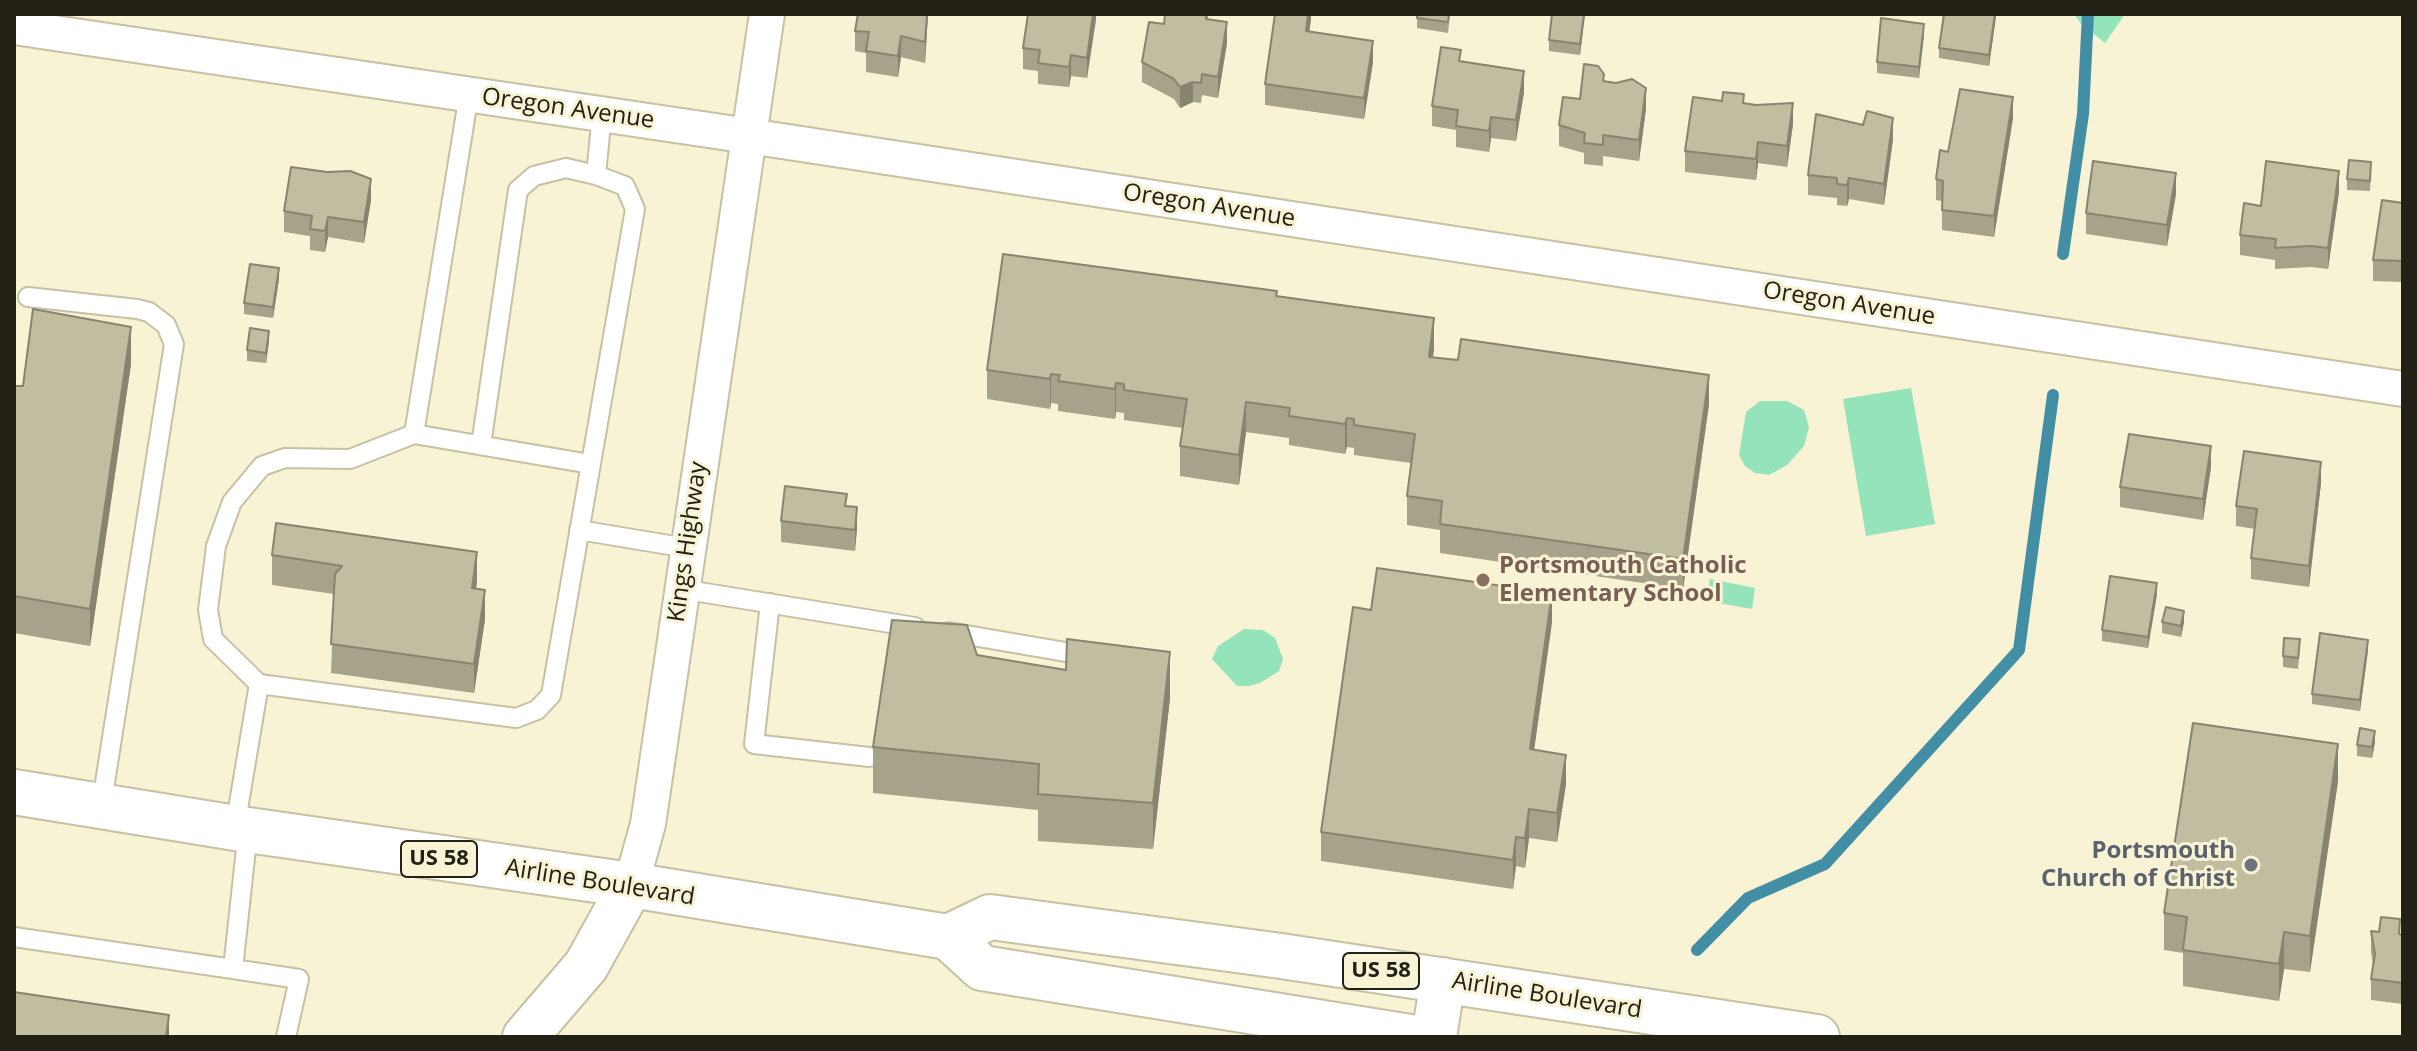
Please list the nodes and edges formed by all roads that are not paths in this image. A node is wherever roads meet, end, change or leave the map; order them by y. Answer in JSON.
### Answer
{"nodes":[{"id":1,"x":767,"y":14,"type":"edge"},
{"id":2,"x":14,"y":27,"type":"edge"},
{"id":3,"x":469,"y":94,"type":"junction"},
{"id":4,"x":602,"y":114,"type":"junction"},
{"id":5,"x":749,"y":136,"type":"junction"},
{"id":6,"x":596,"y":175,"type":"junction"},
{"id":7,"x":28,"y":297,"type":"dead end"},
{"id":8,"x":2403,"y":389,"type":"edge"},
{"id":9,"x":414,"y":434,"type":"junction"},
{"id":10,"x":481,"y":445,"type":"junction"},
{"id":11,"x":590,"y":464,"type":"junction"},
{"id":12,"x":579,"y":530,"type":"junction"},
{"id":13,"x":687,"y":548,"type":"junction"},
{"id":14,"x":681,"y":589,"type":"junction"},
{"id":15,"x":770,"y":603,"type":"junction"},
{"id":16,"x":1100,"y":657,"type":"edge"},
{"id":17,"x":259,"y":684,"type":"junction"},
{"id":18,"x":869,"y":757,"type":"dead end"},
{"id":19,"x":14,"y":792,"type":"edge"},
{"id":20,"x":101,"y":808,"type":"junction"},
{"id":21,"x":242,"y":829,"type":"junction"},
{"id":22,"x":631,"y":885,"type":"junction"},
{"id":23,"x":14,"y":937,"type":"edge"},
{"id":24,"x":948,"y":937,"type":"junction"},
{"id":25,"x":233,"y":969,"type":"junction"},
{"id":26,"x":1443,"y":980,"type":"junction"},
{"id":27,"x":286,"y":1037,"type":"edge"},
{"id":28,"x":525,"y":1037,"type":"edge"},
{"id":29,"x":1410,"y":1037,"type":"edge"},
{"id":30,"x":1434,"y":1037,"type":"edge"},
{"id":31,"x":1817,"y":1037,"type":"edge"}],
"edges":[{"from":1,"to":5,"type":"street","name":"Kings Highway"},
{"from":2,"to":3,"type":"street","name":"Oregon Avenue"},
{"from":3,"to":4,"type":"street","name":"Oregon Avenue"},
{"from":3,"to":9,"type":"lane"},
{"from":4,"to":5,"type":"street","name":"Oregon Avenue"},
{"from":4,"to":6,"type":"lane"},
{"from":5,"to":8,"type":"street","name":"Oregon Avenue"},
{"from":5,"to":13,"type":"street","name":"Kings Highway"},
{"from":6,"to":10,"type":"lane"},
{"from":6,"to":11,"type":"lane"},
{"from":7,"to":20,"type":"lane"},
{"from":9,"to":10,"type":"lane"},
{"from":9,"to":17,"type":"lane"},
{"from":10,"to":11,"type":"lane"},
{"from":11,"to":12,"type":"lane"},
{"from":12,"to":13,"type":"lane"},
{"from":12,"to":17,"type":"lane"},
{"from":13,"to":14,"type":"street","name":"Kings Highway"},
{"from":14,"to":15,"type":"lane"},
{"from":14,"to":22,"type":"street","name":"Kings Highway"},
{"from":15,"to":16,"type":"lane"},
{"from":15,"to":18,"type":"lane"},
{"from":17,"to":21,"type":"lane"},
{"from":19,"to":20,"type":"main road","name":"Airline Boulevard","number":"US 58"},
{"from":20,"to":21,"type":"main road","name":"Airline Boulevard","number":"US 58"},
{"from":21,"to":22,"type":"main road","name":"Airline Boulevard","number":"US 58"},
{"from":21,"to":25,"type":"lane"},
{"from":22,"to":24,"type":"main road","name":"Airline Boulevard","number":"US 58"},
{"from":22,"to":28,"type":"main road","name":"Kings Highway"},
{"from":23,"to":25,"type":"lane"},
{"from":24,"to":26,"type":"main road","name":"Airline Boulevard","number":"US 58"},
{"from":24,"to":29,"type":"main road"},
{"from":25,"to":27,"type":"lane"},
{"from":26,"to":30,"type":"main road"},
{"from":26,"to":31,"type":"main road","name":"Airline Boulevard","number":"US 58"}]}
